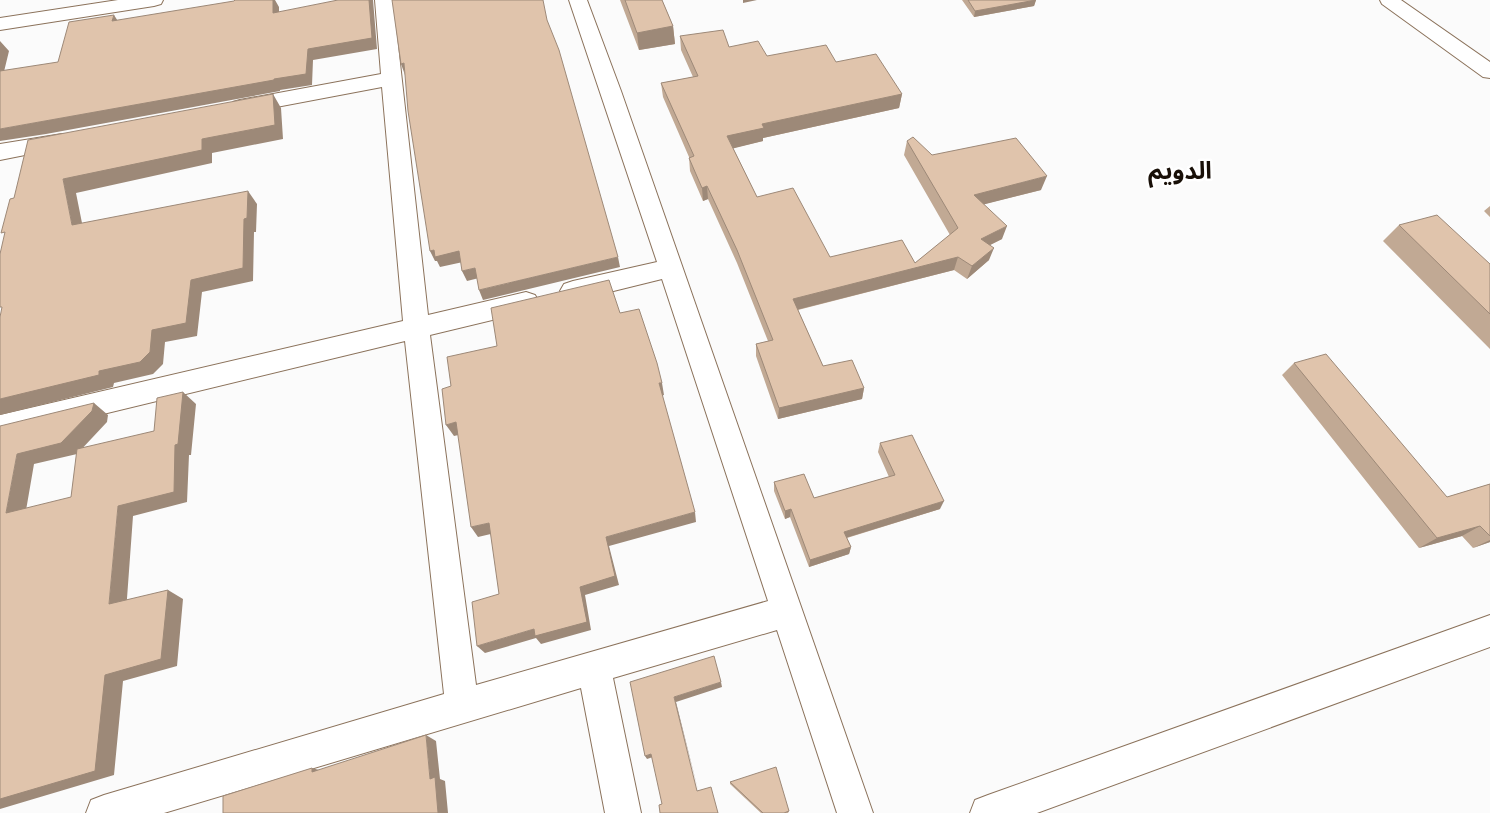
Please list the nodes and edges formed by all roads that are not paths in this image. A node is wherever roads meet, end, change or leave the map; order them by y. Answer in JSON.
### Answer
{"nodes":[{"id":1,"x":154,"y":0,"type":"edge"},
{"id":2,"x":384,"y":0,"type":"edge"},
{"id":3,"x":578,"y":0,"type":"edge"},
{"id":4,"x":1389,"y":0,"type":"edge"},
{"id":5,"x":0,"y":24,"type":"edge"},
{"id":6,"x":1490,"y":72,"type":"edge"},
{"id":7,"x":392,"y":79,"type":"junction"},
{"id":8,"x":219,"y":111,"type":"edge"},
{"id":9,"x":85,"y":136,"type":"edge"},
{"id":10,"x":27,"y":147,"type":"junction"},
{"id":11,"x":0,"y":152,"type":"edge"},
{"id":12,"x":20,"y":174,"type":"edge"},
{"id":13,"x":671,"y":268,"type":"junction"},
{"id":14,"x":416,"y":327,"type":"junction"},
{"id":15,"x":0,"y":427,"type":"edge"},
{"id":16,"x":787,"y":611,"type":"junction"},
{"id":17,"x":1490,"y":631,"type":"edge"},
{"id":18,"x":594,"y":668,"type":"junction"},
{"id":19,"x":462,"y":706,"type":"junction"},
{"id":20,"x":104,"y":813,"type":"edge"},
{"id":21,"x":623,"y":813,"type":"edge"},
{"id":22,"x":855,"y":813,"type":"edge"},
{"id":23,"x":988,"y":813,"type":"edge"}],
"edges":[{"from":1,"to":5,"type":"street"},
{"from":2,"to":7,"type":"street"},
{"from":3,"to":13,"type":"street"},
{"from":4,"to":6,"type":"street"},
{"from":7,"to":8,"type":"street"},
{"from":7,"to":14,"type":"street"},
{"from":9,"to":10,"type":"street"},
{"from":10,"to":11,"type":"street"},
{"from":10,"to":12,"type":"street"},
{"from":13,"to":14,"type":"street"},
{"from":13,"to":16,"type":"street"},
{"from":14,"to":15,"type":"street"},
{"from":14,"to":19,"type":"street"},
{"from":16,"to":18,"type":"street"},
{"from":16,"to":22,"type":"street"},
{"from":17,"to":23,"type":"street"},
{"from":18,"to":19,"type":"street"},
{"from":18,"to":21,"type":"street"},
{"from":19,"to":20,"type":"street"}]}
